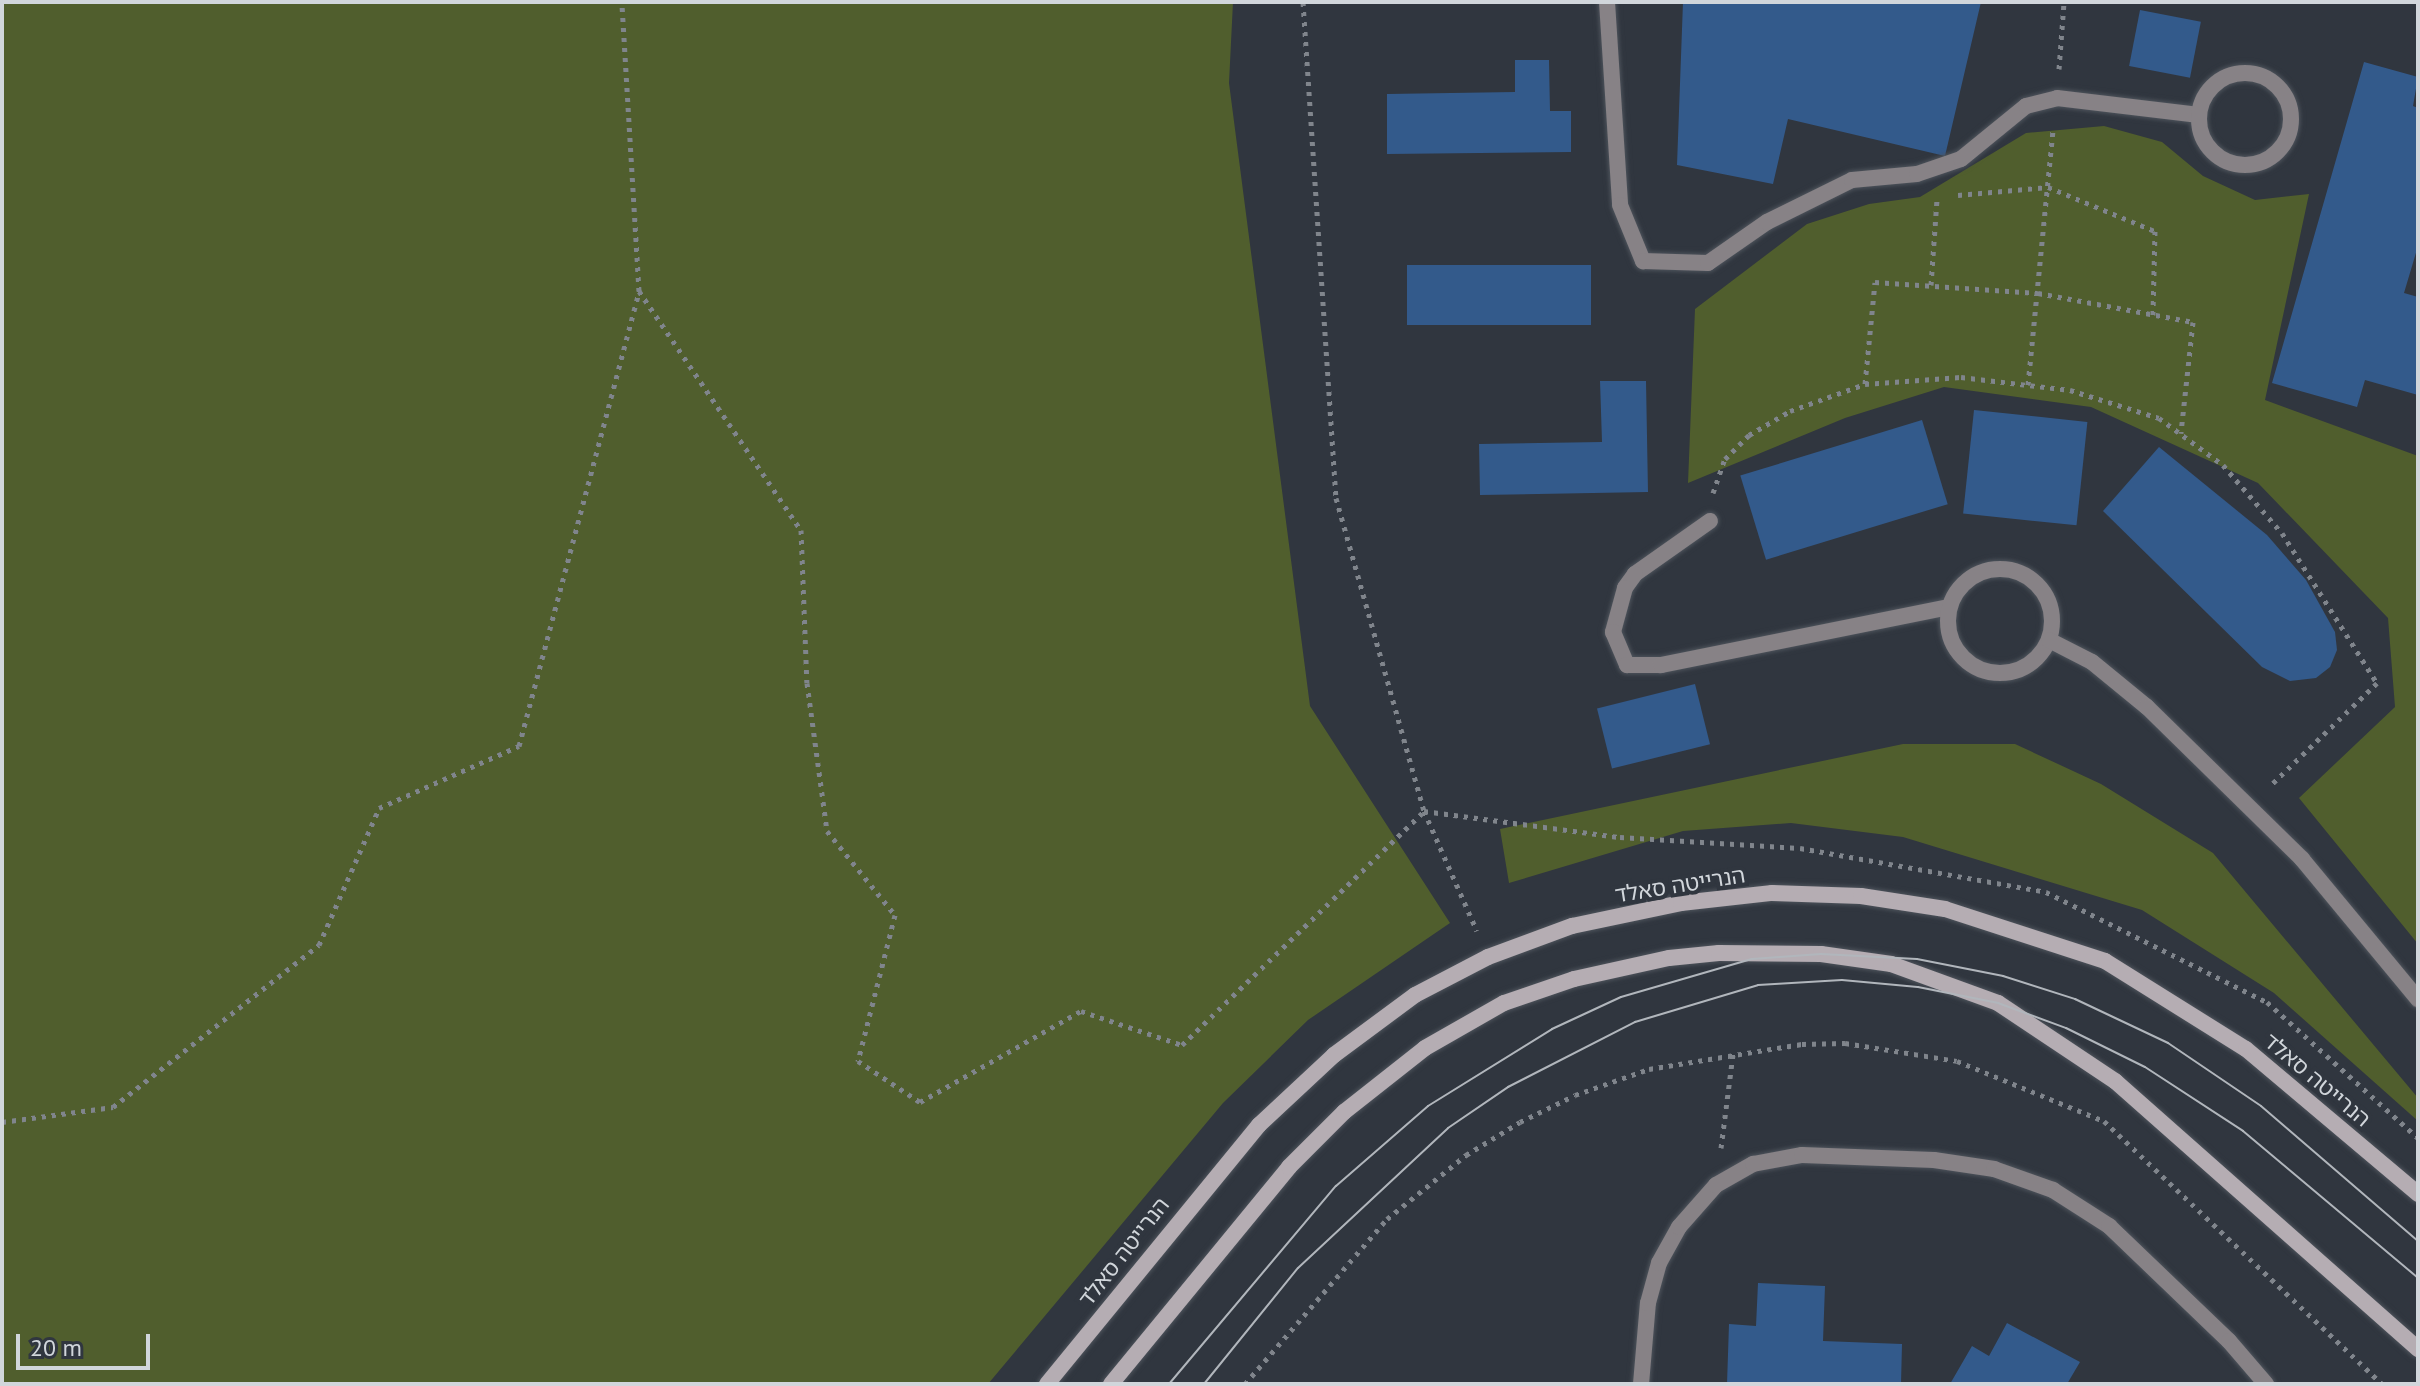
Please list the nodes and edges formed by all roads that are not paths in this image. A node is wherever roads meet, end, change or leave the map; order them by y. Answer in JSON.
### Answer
{"nodes":[{"id":1,"x":1607,"y":2,"type":"edge"},
{"id":2,"x":2199,"y":115,"type":"junction"},
{"id":3,"x":1710,"y":521,"type":"road end"},
{"id":4,"x":1949,"y":607,"type":"junction"},
{"id":5,"x":2049,"y":640,"type":"junction"},
{"id":6,"x":2418,"y":999,"type":"edge"},
{"id":7,"x":2418,"y":1194,"type":"edge"},
{"id":8,"x":2418,"y":1349,"type":"edge"},
{"id":9,"x":1047,"y":1384,"type":"edge"},
{"id":10,"x":1111,"y":1384,"type":"edge"},
{"id":11,"x":1641,"y":1384,"type":"edge"},
{"id":12,"x":2266,"y":1384,"type":"edge"}],
"edges":[{"from":1,"to":2,"type":"street"},
{"from":2,"to":2,"type":"street"},
{"from":3,"to":4,"type":"street"},
{"from":4,"to":5,"type":"street"},
{"from":4,"to":5,"type":"street"},
{"from":5,"to":6,"type":"street"},
{"from":7,"to":9,"type":"main road","name":"הנרייטה סאלד"},
{"from":8,"to":10,"type":"main road"},
{"from":11,"to":12,"type":"street"}]}
